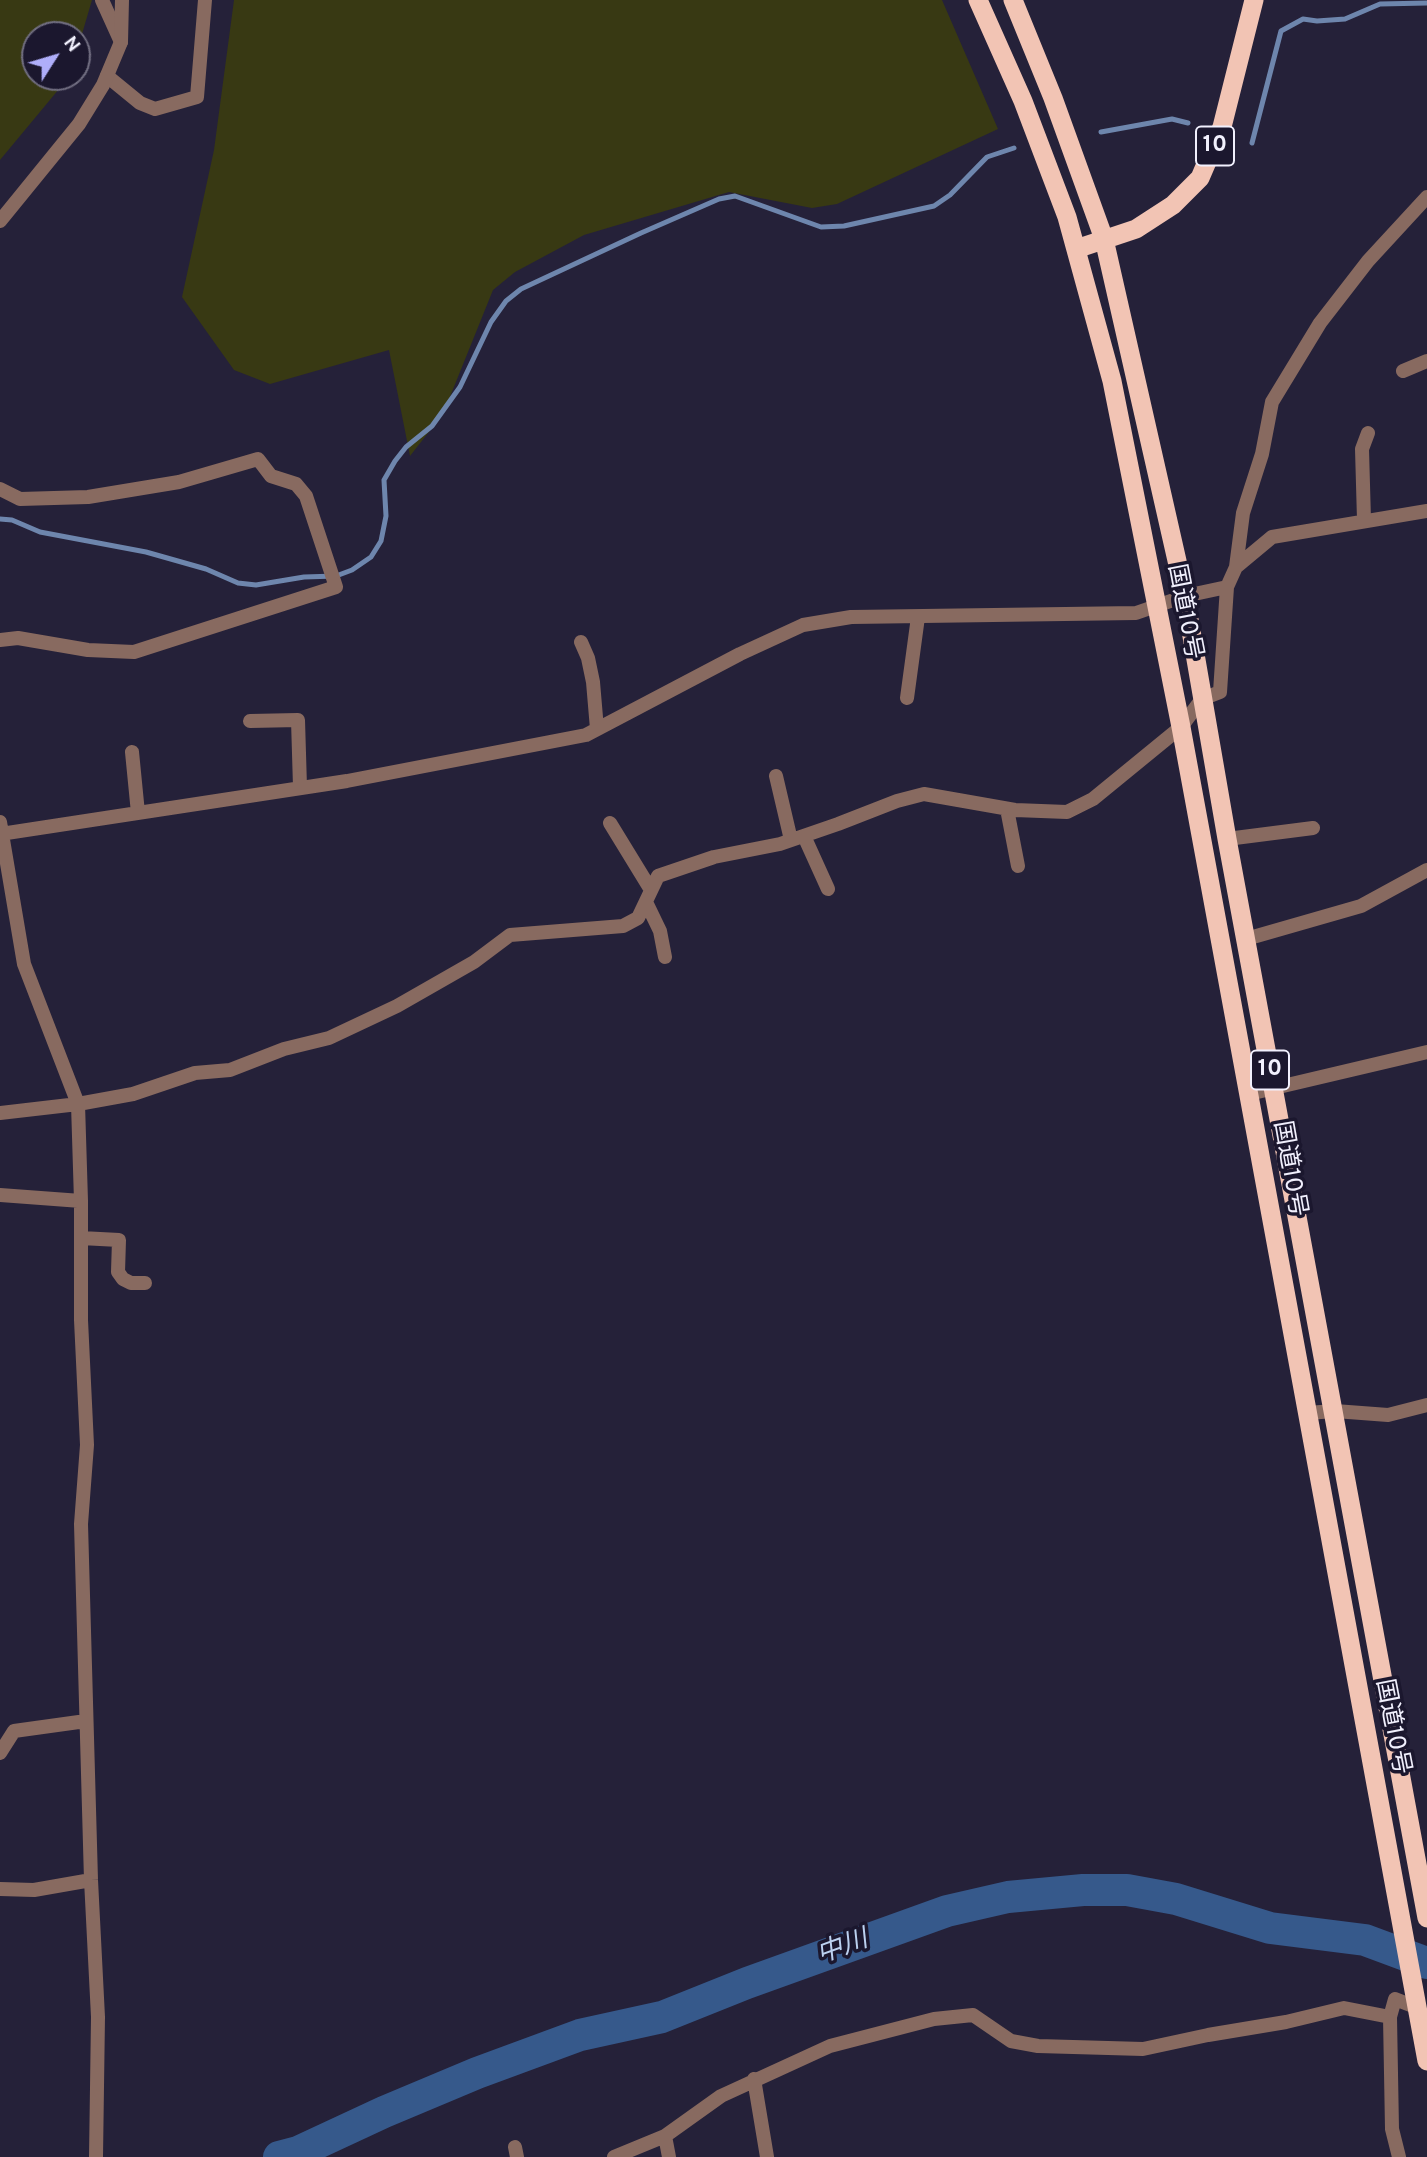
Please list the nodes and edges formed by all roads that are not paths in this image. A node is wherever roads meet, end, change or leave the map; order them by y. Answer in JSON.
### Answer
{"nodes":[{"id":1,"x":102,"y":0,"type":"edge"},
{"id":2,"x":122,"y":0,"type":"edge"},
{"id":3,"x":205,"y":0,"type":"edge"},
{"id":4,"x":978,"y":0,"type":"edge"},
{"id":5,"x":1013,"y":0,"type":"edge"},
{"id":6,"x":1254,"y":0,"type":"edge"},
{"id":7,"x":121,"y":42,"type":"junction"},
{"id":8,"x":107,"y":76,"type":"junction"},
{"id":9,"x":1427,"y":197,"type":"edge"},
{"id":10,"x":0,"y":220,"type":"edge"},
{"id":11,"x":1104,"y":239,"type":"junction"},
{"id":12,"x":1076,"y":249,"type":"junction"},
{"id":13,"x":1427,"y":361,"type":"edge"},
{"id":14,"x":1403,"y":371,"type":"dead end"},
{"id":15,"x":1368,"y":433,"type":"dead end"},
{"id":16,"x":0,"y":489,"type":"edge"},
{"id":17,"x":1427,"y":511,"type":"edge"},
{"id":18,"x":1364,"y":520,"type":"junction"},
{"id":19,"x":1236,"y":567,"type":"junction"},
{"id":20,"x":1227,"y":587,"type":"junction"},
{"id":21,"x":1185,"y":596,"type":"junction"},
{"id":22,"x":1156,"y":605,"type":"junction"},
{"id":23,"x":918,"y":617,"type":"junction"},
{"id":24,"x":0,"y":640,"type":"edge"},
{"id":25,"x":581,"y":642,"type":"dead end"},
{"id":26,"x":907,"y":698,"type":"dead end"},
{"id":27,"x":1202,"y":699,"type":"junction"},
{"id":28,"x":250,"y":721,"type":"dead end"},
{"id":29,"x":1181,"y":727,"type":"junction"},
{"id":30,"x":597,"y":729,"type":"junction"},
{"id":31,"x":132,"y":752,"type":"dead end"},
{"id":32,"x":776,"y":776,"type":"dead end"},
{"id":33,"x":300,"y":787,"type":"junction"},
{"id":34,"x":1007,"y":809,"type":"junction"},
{"id":35,"x":138,"y":813,"type":"junction"},
{"id":36,"x":610,"y":823,"type":"dead end"},
{"id":37,"x":1313,"y":828,"type":"dead end"},
{"id":38,"x":1,"y":830,"type":"edge"},
{"id":39,"x":798,"y":838,"type":"junction"},
{"id":40,"x":1227,"y":839,"type":"junction"},
{"id":41,"x":1018,"y":866,"type":"dead end"},
{"id":42,"x":1427,"y":870,"type":"edge"},
{"id":43,"x":828,"y":890,"type":"dead end"},
{"id":44,"x":649,"y":896,"type":"junction"},
{"id":45,"x":1246,"y":939,"type":"junction"},
{"id":46,"x":665,"y":957,"type":"dead end"},
{"id":47,"x":1427,"y":1052,"type":"edge"},
{"id":48,"x":1274,"y":1089,"type":"junction"},
{"id":49,"x":1249,"y":1094,"type":"junction"},
{"id":50,"x":78,"y":1104,"type":"junction"},
{"id":51,"x":0,"y":1112,"type":"edge"},
{"id":52,"x":0,"y":1195,"type":"edge"},
{"id":53,"x":81,"y":1201,"type":"junction"},
{"id":54,"x":81,"y":1238,"type":"junction"},
{"id":55,"x":145,"y":1283,"type":"dead end"},
{"id":56,"x":1427,"y":1405,"type":"edge"},
{"id":57,"x":1335,"y":1411,"type":"junction"},
{"id":58,"x":1307,"y":1413,"type":"junction"},
{"id":59,"x":86,"y":1721,"type":"junction"},
{"id":60,"x":0,"y":1753,"type":"edge"},
{"id":61,"x":91,"y":1880,"type":"junction"},
{"id":62,"x":0,"y":1889,"type":"edge"},
{"id":63,"x":1426,"y":1911,"type":"edge"},
{"id":64,"x":1417,"y":2002,"type":"junction"},
{"id":65,"x":1390,"y":2017,"type":"junction"},
{"id":66,"x":1427,"y":2061,"type":"edge"},
{"id":67,"x":754,"y":2079,"type":"junction"},
{"id":68,"x":665,"y":2136,"type":"junction"},
{"id":69,"x":96,"y":2157,"type":"edge"},
{"id":70,"x":614,"y":2157,"type":"edge"},
{"id":71,"x":669,"y":2157,"type":"edge"},
{"id":72,"x":767,"y":2157,"type":"edge"},
{"id":73,"x":1399,"y":2157,"type":"edge"}],
"edges":[{"from":1,"to":7,"type":"street"},
{"from":2,"to":7,"type":"street"},
{"from":3,"to":8,"type":"street"},
{"from":4,"to":12,"type":"highway","name":"国道10号","number":"10"},
{"from":5,"to":11,"type":"highway","name":"国道10号","number":"10"},
{"from":6,"to":11,"type":"highway","number":"10"},
{"from":7,"to":8,"type":"street"},
{"from":8,"to":10,"type":"street"},
{"from":9,"to":19,"type":"street"},
{"from":11,"to":12,"type":"highway","number":"10"},
{"from":11,"to":21,"type":"highway","name":"国道10号","number":"10"},
{"from":12,"to":22,"type":"highway","name":"国道10号","number":"10"},
{"from":13,"to":14,"type":"street"},
{"from":15,"to":18,"type":"street"},
{"from":16,"to":24,"type":"street"},
{"from":17,"to":18,"type":"street"},
{"from":18,"to":19,"type":"street"},
{"from":19,"to":20,"type":"street"},
{"from":20,"to":21,"type":"street"},
{"from":20,"to":27,"type":"street"},
{"from":21,"to":22,"type":"street"},
{"from":21,"to":27,"type":"highway","name":"国道10号","number":"10"},
{"from":22,"to":23,"type":"street"},
{"from":22,"to":29,"type":"highway","name":"国道10号","number":"10"},
{"from":23,"to":26,"type":"street"},
{"from":23,"to":30,"type":"street"},
{"from":25,"to":30,"type":"street"},
{"from":27,"to":29,"type":"street"},
{"from":27,"to":40,"type":"highway","name":"国道10号","number":"10"},
{"from":28,"to":33,"type":"street"},
{"from":29,"to":34,"type":"street"},
{"from":29,"to":49,"type":"highway","name":"国道10号","number":"10"},
{"from":30,"to":33,"type":"street"},
{"from":31,"to":35,"type":"street"},
{"from":32,"to":39,"type":"street"},
{"from":33,"to":35,"type":"street"},
{"from":34,"to":39,"type":"street"},
{"from":34,"to":41,"type":"street"},
{"from":35,"to":38,"type":"street"},
{"from":36,"to":44,"type":"street"},
{"from":37,"to":40,"type":"street"},
{"from":38,"to":50,"type":"street"},
{"from":39,"to":43,"type":"street"},
{"from":39,"to":44,"type":"street"},
{"from":40,"to":45,"type":"highway","name":"国道10号","number":"10"},
{"from":42,"to":45,"type":"street"},
{"from":44,"to":46,"type":"street"},
{"from":44,"to":50,"type":"street"},
{"from":45,"to":48,"type":"highway","name":"国道10号","number":"10"},
{"from":47,"to":48,"type":"street"},
{"from":48,"to":49,"type":"street"},
{"from":48,"to":57,"type":"highway","name":"国道10号","number":"10"},
{"from":49,"to":58,"type":"highway","name":"国道10号","number":"10"},
{"from":50,"to":51,"type":"street"},
{"from":50,"to":53,"type":"street"},
{"from":52,"to":53,"type":"street"},
{"from":53,"to":54,"type":"street"},
{"from":54,"to":55,"type":"street"},
{"from":54,"to":59,"type":"street"},
{"from":56,"to":57,"type":"street"},
{"from":57,"to":58,"type":"street"},
{"from":57,"to":63,"type":"highway","name":"国道10号","number":"10"},
{"from":58,"to":64,"type":"highway","name":"国道10号","number":"10"},
{"from":59,"to":60,"type":"street"},
{"from":59,"to":61,"type":"street"},
{"from":61,"to":62,"type":"street"},
{"from":61,"to":69,"type":"street"},
{"from":64,"to":65,"type":"street"},
{"from":64,"to":66,"type":"highway","name":"国道10号","number":"10"},
{"from":65,"to":67,"type":"street"},
{"from":65,"to":73,"type":"street"},
{"from":67,"to":68,"type":"street"},
{"from":67,"to":72,"type":"street"},
{"from":68,"to":70,"type":"street"},
{"from":68,"to":71,"type":"street"}]}
